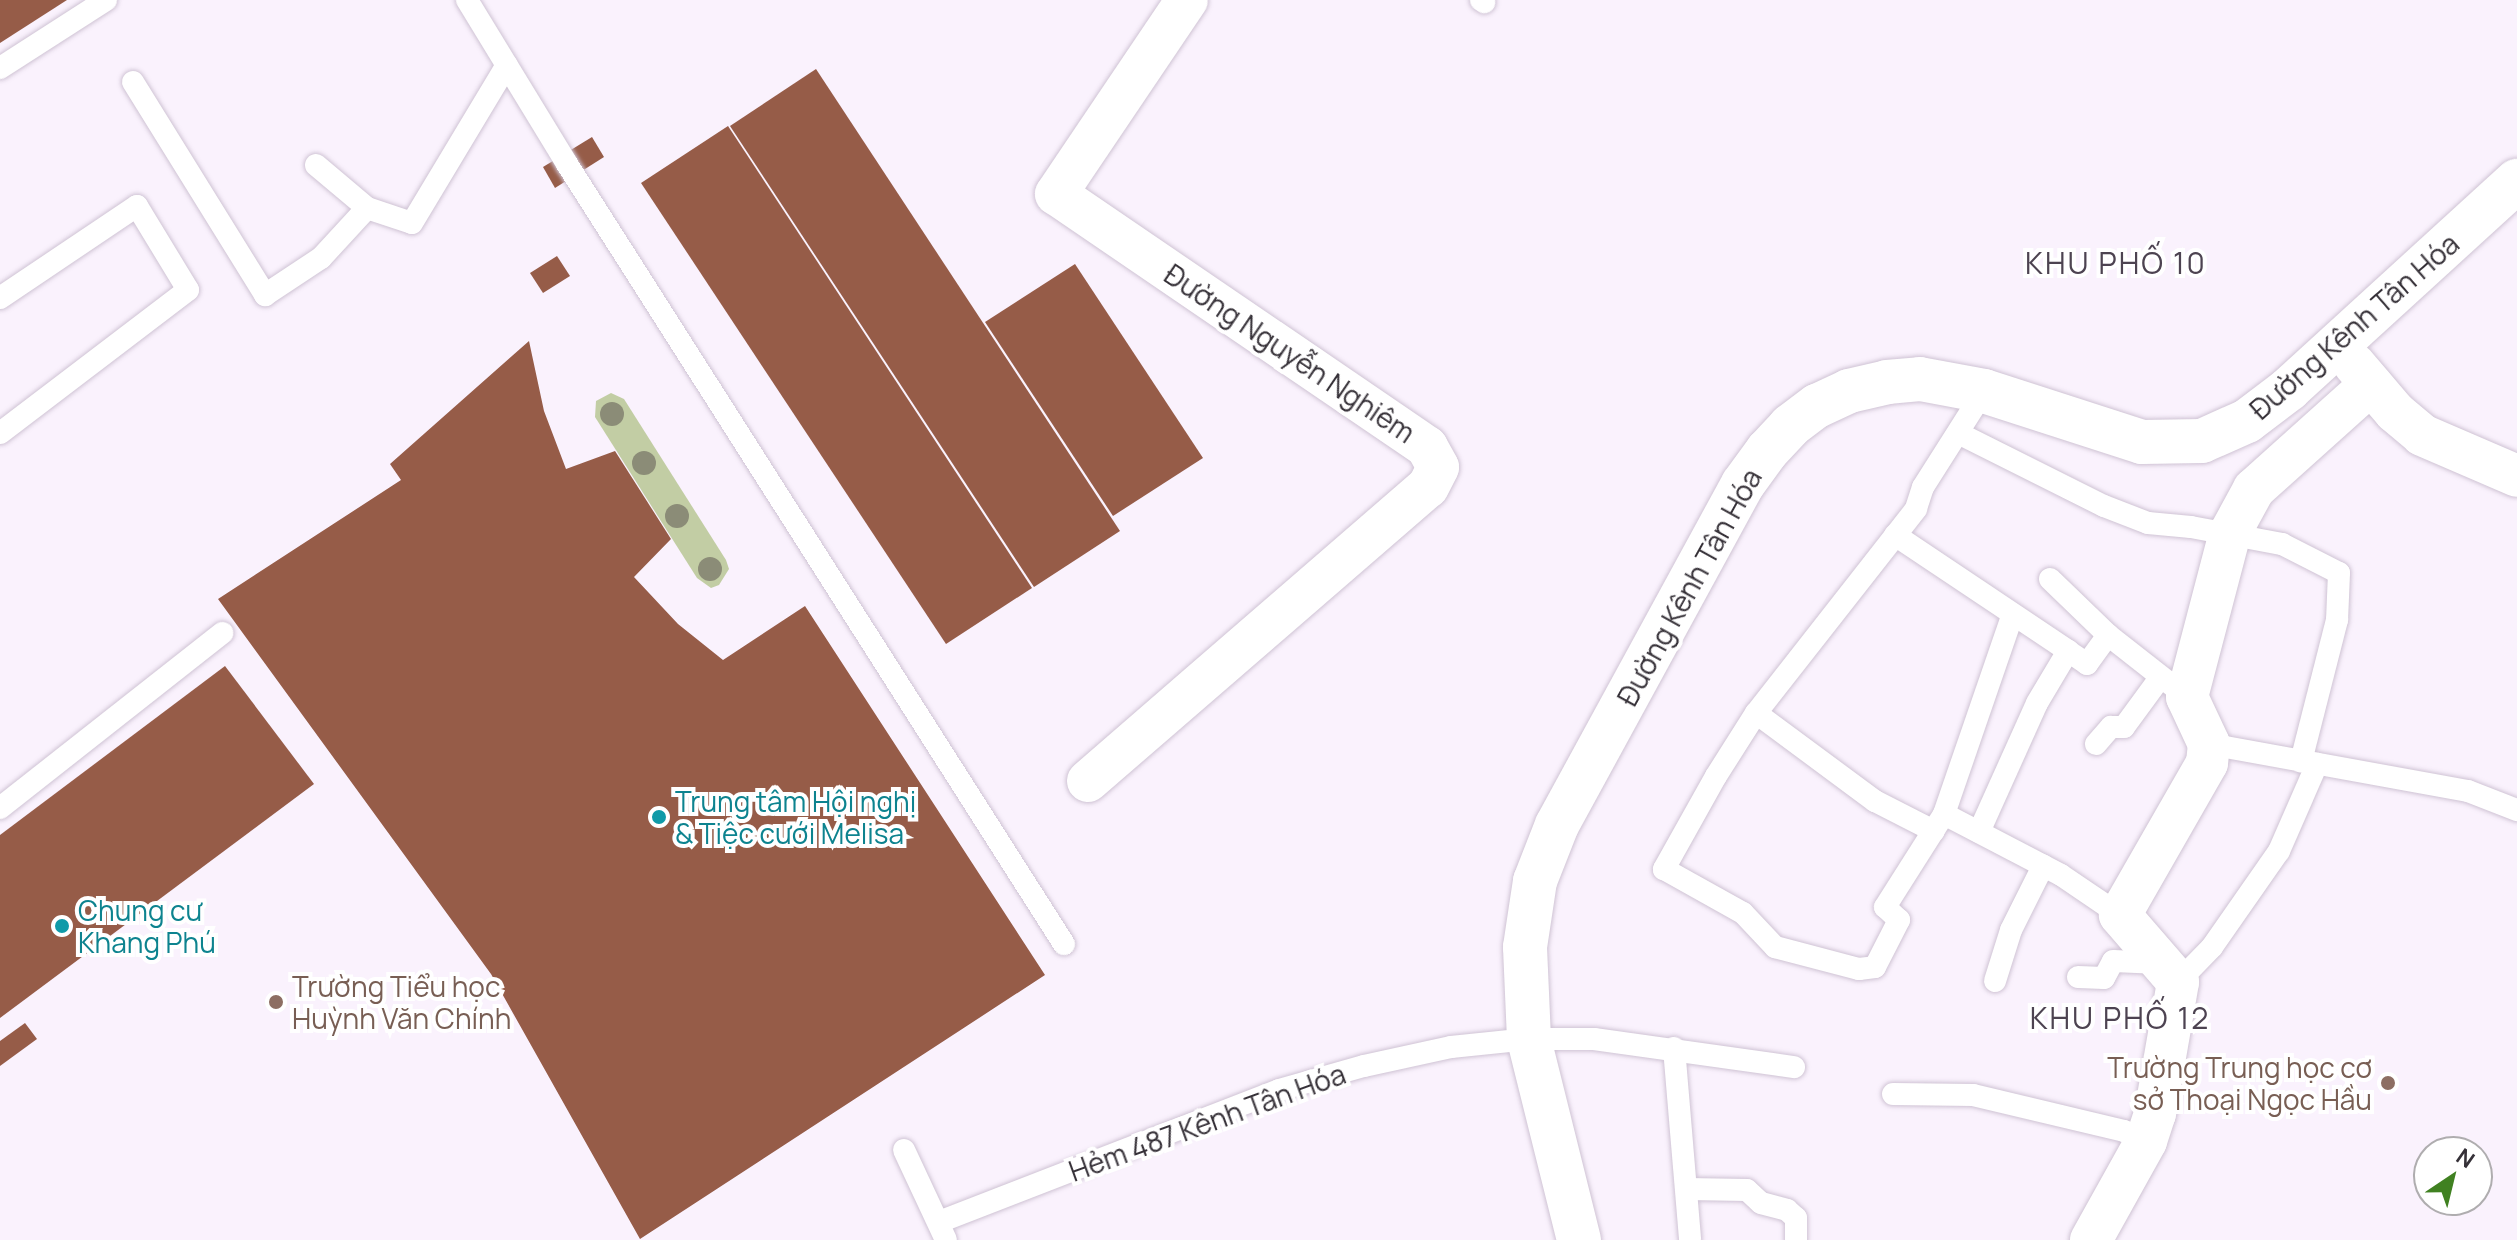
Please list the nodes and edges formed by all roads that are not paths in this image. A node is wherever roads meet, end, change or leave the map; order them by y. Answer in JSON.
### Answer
{"nodes":[{"id":1,"x":106,"y":0,"type":"edge"},
{"id":2,"x":467,"y":0,"type":"edge"},
{"id":3,"x":1187,"y":0,"type":"edge"},
{"id":4,"x":507,"y":65,"type":"junction"},
{"id":5,"x":0,"y":68,"type":"edge"},
{"id":6,"x":133,"y":82,"type":"dead end"},
{"id":7,"x":316,"y":165,"type":"dead end"},
{"id":8,"x":2517,"y":181,"type":"edge"},
{"id":9,"x":367,"y":208,"type":"junction"},
{"id":10,"x":0,"y":298,"type":"edge"},
{"id":11,"x":2337,"y":345,"type":"junction"},
{"id":12,"x":2371,"y":384,"type":"junction"},
{"id":13,"x":1984,"y":391,"type":"junction"},
{"id":14,"x":0,"y":433,"type":"edge"},
{"id":15,"x":1958,"y":433,"type":"junction"},
{"id":16,"x":2517,"y":476,"type":"edge"},
{"id":17,"x":2230,"y":533,"type":"junction"},
{"id":18,"x":1895,"y":535,"type":"junction"},
{"id":19,"x":2050,"y":579,"type":"dead end"},
{"id":20,"x":2012,"y":617,"type":"junction"},
{"id":21,"x":222,"y":633,"type":"dead end"},
{"id":22,"x":2108,"y":635,"type":"junction"},
{"id":23,"x":2068,"y":651,"type":"junction"},
{"id":24,"x":2173,"y":687,"type":"junction"},
{"id":25,"x":1756,"y":713,"type":"junction"},
{"id":26,"x":2096,"y":744,"type":"dead end"},
{"id":27,"x":2209,"y":744,"type":"junction"},
{"id":28,"x":2309,"y":763,"type":"junction"},
{"id":29,"x":1088,"y":781,"type":"dead end"},
{"id":30,"x":0,"y":808,"type":"edge"},
{"id":31,"x":2517,"y":810,"type":"edge"},
{"id":32,"x":1939,"y":822,"type":"junction"},
{"id":33,"x":1979,"y":832,"type":"junction"},
{"id":34,"x":2043,"y":866,"type":"junction"},
{"id":35,"x":2120,"y":915,"type":"junction"},
{"id":36,"x":1064,"y":944,"type":"dead end"},
{"id":37,"x":2170,"y":972,"type":"junction"},
{"id":38,"x":2078,"y":977,"type":"dead end"},
{"id":39,"x":1995,"y":981,"type":"dead end"},
{"id":40,"x":1529,"y":1039,"type":"junction"},
{"id":41,"x":1674,"y":1048,"type":"junction"},
{"id":42,"x":1794,"y":1067,"type":"dead end"},
{"id":43,"x":1893,"y":1094,"type":"dead end"},
{"id":44,"x":2146,"y":1141,"type":"junction"},
{"id":45,"x":904,"y":1150,"type":"dead end"},
{"id":46,"x":1687,"y":1189,"type":"junction"},
{"id":47,"x":942,"y":1231,"type":"edge"},
{"id":48,"x":1690,"y":1239,"type":"edge"},
{"id":49,"x":1579,"y":1240,"type":"edge"},
{"id":50,"x":1796,"y":1240,"type":"edge"},
{"id":51,"x":2091,"y":1240,"type":"edge"}],
"edges":[{"from":1,"to":5,"type":"lane"},
{"from":2,"to":4,"type":"lane"},
{"from":3,"to":29,"type":"street","name":"Đường Nguyễn Nghiêm"},
{"from":4,"to":9,"type":"lane"},
{"from":4,"to":36,"type":"lane"},
{"from":6,"to":9,"type":"lane"},
{"from":7,"to":9,"type":"lane"},
{"from":8,"to":11,"type":"street","name":"Đường Kênh Tân Hóa"},
{"from":10,"to":14,"type":"lane"},
{"from":11,"to":12,"type":"street"},
{"from":11,"to":13,"type":"street","name":"Đường Kênh Tân Hóa"},
{"from":12,"to":16,"type":"street"},
{"from":12,"to":17,"type":"street"},
{"from":13,"to":15,"type":"lane"},
{"from":13,"to":40,"type":"street","name":"Đường Kênh Tân Hóa"},
{"from":15,"to":17,"type":"lane"},
{"from":15,"to":18,"type":"lane"},
{"from":17,"to":24,"type":"street"},
{"from":17,"to":28,"type":"lane"},
{"from":18,"to":20,"type":"lane"},
{"from":18,"to":25,"type":"lane"},
{"from":19,"to":22,"type":"lane"},
{"from":20,"to":23,"type":"lane"},
{"from":20,"to":32,"type":"lane"},
{"from":21,"to":30,"type":"lane"},
{"from":22,"to":23,"type":"lane"},
{"from":22,"to":24,"type":"lane"},
{"from":23,"to":33,"type":"lane"},
{"from":24,"to":26,"type":"lane"},
{"from":24,"to":27,"type":"street"},
{"from":25,"to":32,"type":"lane"},
{"from":25,"to":32,"type":"lane"},
{"from":27,"to":28,"type":"lane"},
{"from":27,"to":35,"type":"street"},
{"from":28,"to":31,"type":"lane"},
{"from":28,"to":37,"type":"lane"},
{"from":32,"to":33,"type":"lane"},
{"from":33,"to":34,"type":"lane"},
{"from":34,"to":35,"type":"lane"},
{"from":34,"to":39,"type":"lane"},
{"from":35,"to":37,"type":"street"},
{"from":37,"to":38,"type":"lane"},
{"from":37,"to":44,"type":"street"},
{"from":40,"to":41,"type":"lane","name":"Hẻm 487 Kênh Tân Hóa"},
{"from":40,"to":47,"type":"lane","name":"Hẻm 487 Kênh Tân Hóa"},
{"from":40,"to":49,"type":"street","name":"Đường Kênh Tân Hóa"},
{"from":41,"to":42,"type":"lane","name":"Hẻm 487 Kênh Tân Hóa"},
{"from":41,"to":46,"type":"lane"},
{"from":43,"to":44,"type":"lane"},
{"from":44,"to":51,"type":"street"},
{"from":45,"to":47,"type":"lane"},
{"from":46,"to":48,"type":"lane"},
{"from":46,"to":50,"type":"lane"}]}
